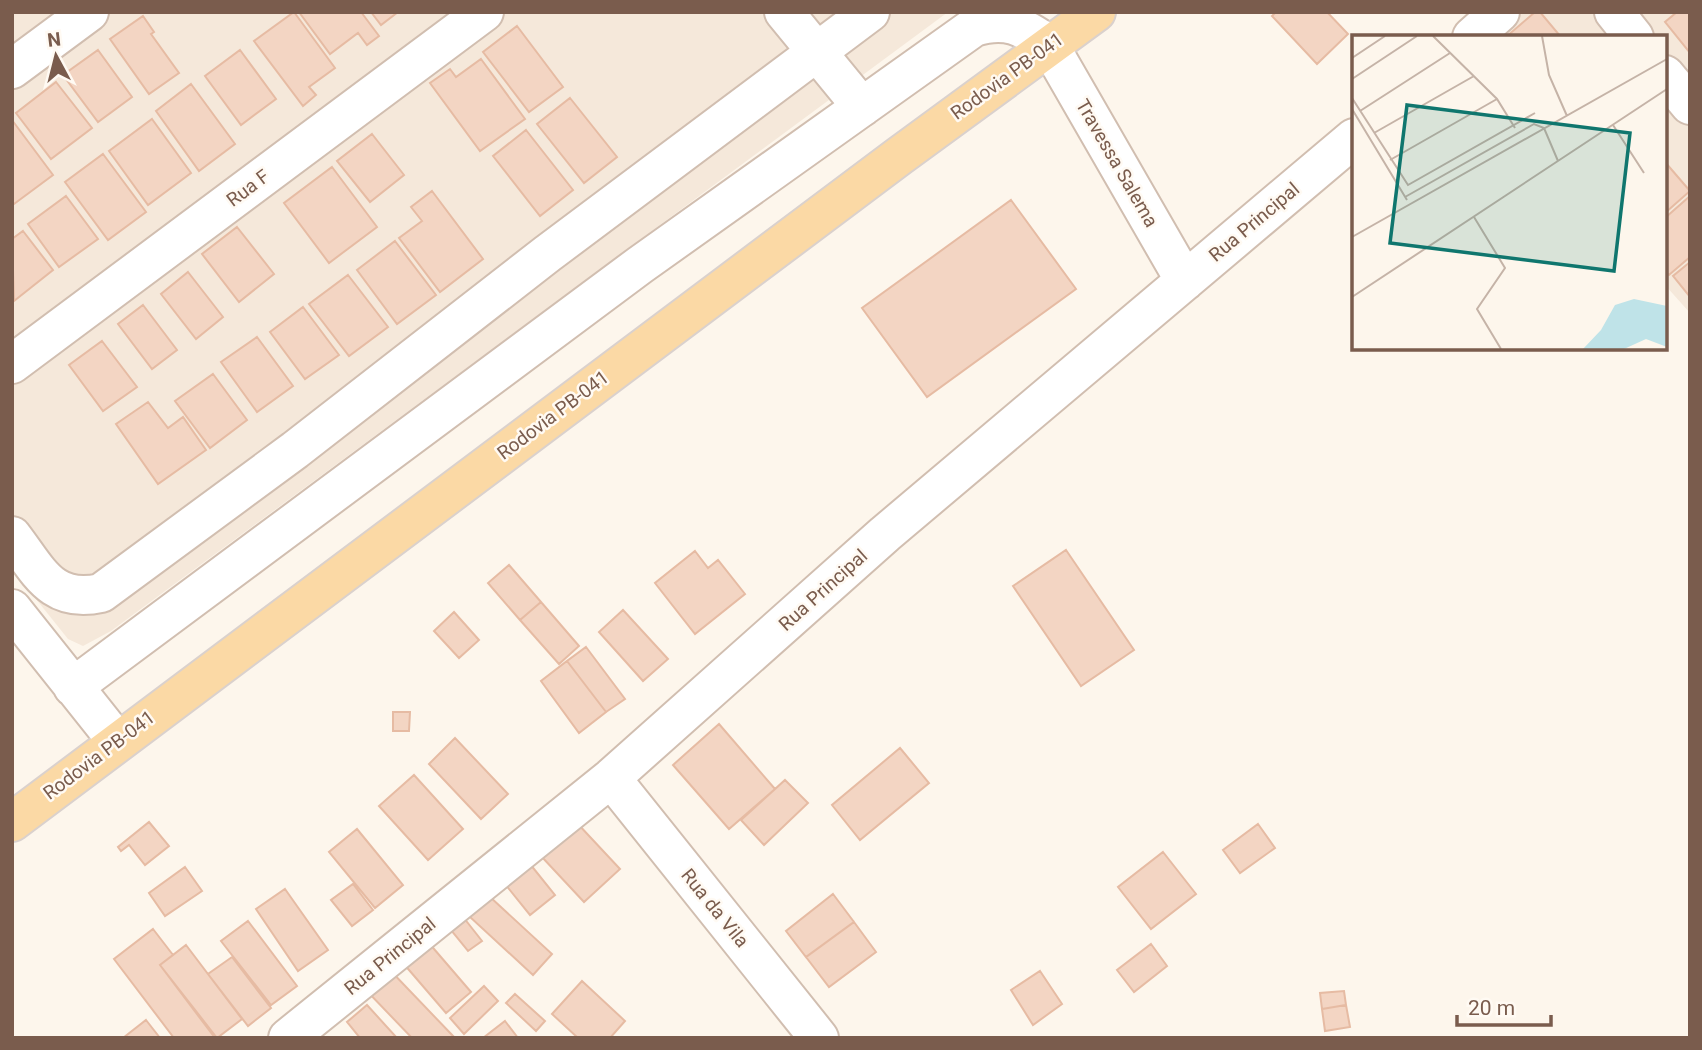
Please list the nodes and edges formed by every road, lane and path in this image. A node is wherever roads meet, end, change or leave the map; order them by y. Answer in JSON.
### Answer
{"nodes":[{"id":1,"x":89,"y":12,"type":"edge"},
{"id":2,"x":484,"y":12,"type":"edge"},
{"id":3,"x":784,"y":12,"type":"edge"},
{"id":4,"x":870,"y":12,"type":"edge"},
{"id":5,"x":1096,"y":12,"type":"edge"},
{"id":6,"x":1500,"y":12,"type":"edge"},
{"id":7,"x":1614,"y":12,"type":"edge"},
{"id":8,"x":1474,"y":35,"type":"edge"},
{"id":9,"x":1632,"y":35,"type":"edge"},
{"id":10,"x":1049,"y":45,"type":"junction"},
{"id":11,"x":817,"y":51,"type":"junction"},
{"id":12,"x":12,"y":69,"type":"edge"},
{"id":13,"x":1667,"y":77,"type":"edge"},
{"id":14,"x":1690,"y":106,"type":"edge"},
{"id":15,"x":862,"y":107,"type":"junction"},
{"id":16,"x":1352,"y":140,"type":"edge"},
{"id":17,"x":1185,"y":281,"type":"junction"},
{"id":18,"x":12,"y":364,"type":"edge"},
{"id":19,"x":12,"y":536,"type":"edge"},
{"id":20,"x":12,"y":609,"type":"edge"},
{"id":21,"x":73,"y":687,"type":"junction"},
{"id":22,"x":117,"y":741,"type":"junction"},
{"id":23,"x":611,"y":778,"type":"junction"},
{"id":24,"x":12,"y":821,"type":"edge"},
{"id":25,"x":288,"y":1038,"type":"edge"},
{"id":26,"x":819,"y":1038,"type":"edge"}],
"edges":[{"from":1,"to":12,"type":"street"},
{"from":2,"to":18,"type":"street","name":"Rua F"},
{"from":3,"to":11,"type":"street"},
{"from":4,"to":11,"type":"street"},
{"from":5,"to":10,"type":"main road","name":"Rodovia PB-041"},
{"from":6,"to":8,"type":"street"},
{"from":7,"to":9,"type":"street"},
{"from":10,"to":15,"type":"street"},
{"from":10,"to":17,"type":"street","name":"Travessa Salema"},
{"from":10,"to":22,"type":"main road","name":"Rodovia PB-041"},
{"from":11,"to":15,"type":"street"},
{"from":11,"to":19,"type":"street"},
{"from":13,"to":14,"type":"street"},
{"from":15,"to":21,"type":"street"},
{"from":16,"to":17,"type":"street","name":"Rua Principal"},
{"from":17,"to":23,"type":"street","name":"Rua Principal"},
{"from":20,"to":21,"type":"street"},
{"from":21,"to":22,"type":"street"},
{"from":22,"to":24,"type":"main road","name":"Rodovia PB-041"},
{"from":23,"to":25,"type":"street","name":"Rua Principal"},
{"from":23,"to":26,"type":"street","name":"Rua da Vila"}]}
